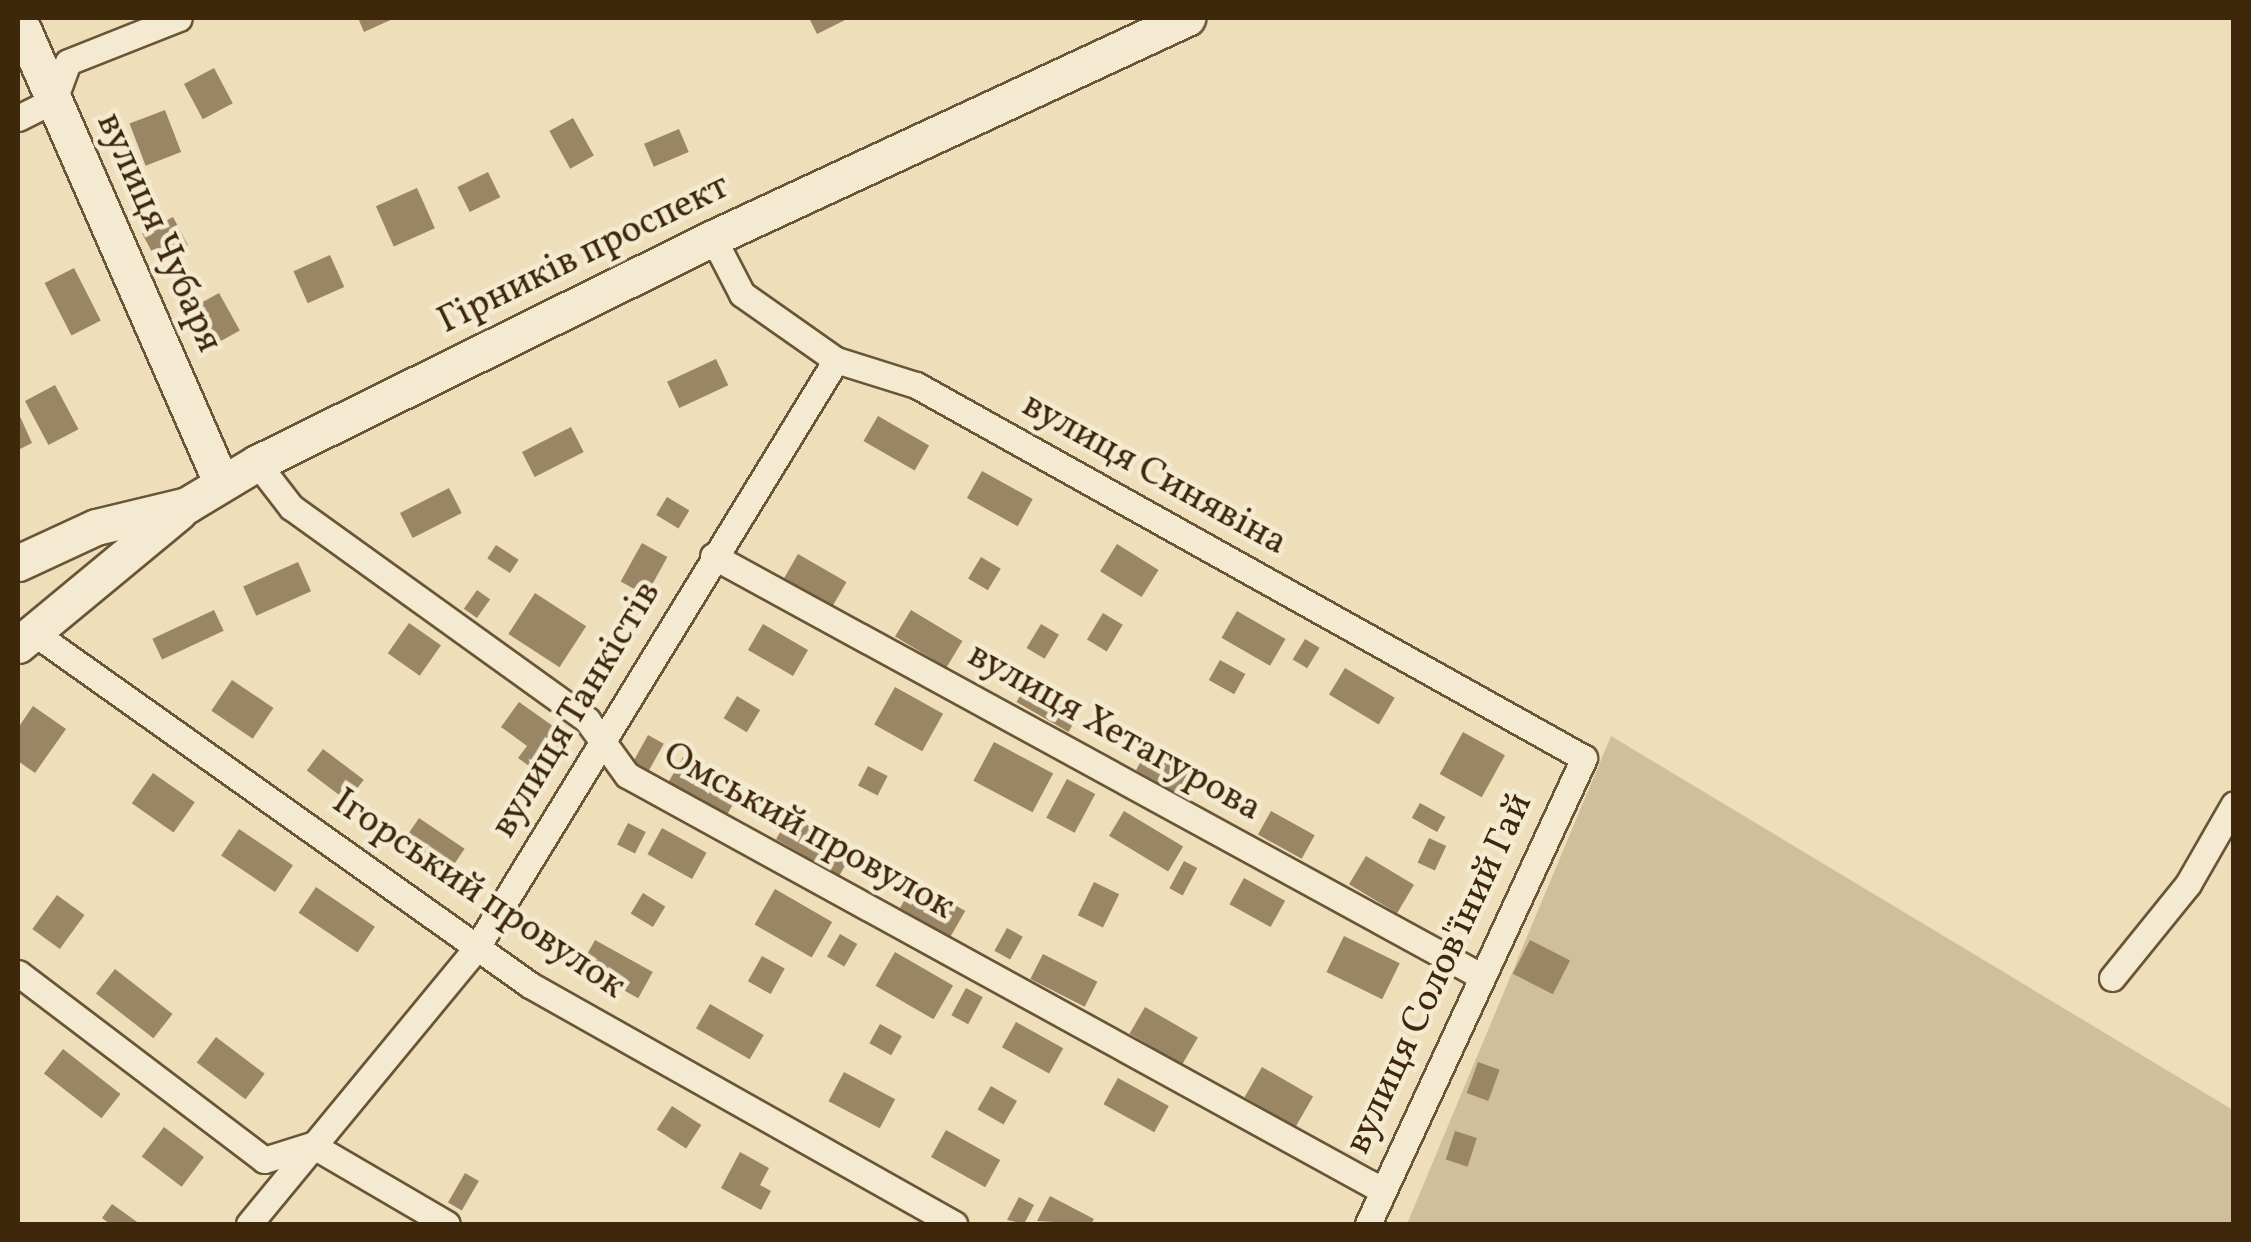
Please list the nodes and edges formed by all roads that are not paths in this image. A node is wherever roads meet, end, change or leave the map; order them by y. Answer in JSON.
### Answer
{"nodes":[{"id":1,"x":18,"y":18,"type":"edge"},
{"id":2,"x":179,"y":18,"type":"edge"},
{"id":3,"x":1187,"y":18,"type":"edge"},
{"id":4,"x":54,"y":100,"type":"junction"},
{"id":5,"x":18,"y":118,"type":"edge"},
{"id":6,"x":713,"y":238,"type":"junction"},
{"id":7,"x":836,"y":360,"type":"junction"},
{"id":8,"x":257,"y":463,"type":"junction"},
{"id":9,"x":221,"y":482,"type":"junction"},
{"id":10,"x":187,"y":505,"type":"junction"},
{"id":11,"x":713,"y":556,"type":"junction"},
{"id":12,"x":18,"y":563,"type":"edge"},
{"id":13,"x":24,"y":637,"type":"edge"},
{"id":14,"x":602,"y":741,"type":"junction"},
{"id":15,"x":1584,"y":758,"type":"joint"},
{"id":16,"x":2234,"y":804,"type":"edge"},
{"id":17,"x":477,"y":947,"type":"junction"},
{"id":18,"x":18,"y":973,"type":"edge"},
{"id":19,"x":1479,"y":975,"type":"junction"},
{"id":20,"x":2112,"y":978,"type":"dead end"},
{"id":21,"x":312,"y":1145,"type":"junction"},
{"id":22,"x":1380,"y":1190,"type":"junction"},
{"id":23,"x":249,"y":1224,"type":"edge"},
{"id":24,"x":447,"y":1224,"type":"edge"},
{"id":25,"x":954,"y":1224,"type":"edge"},
{"id":26,"x":1368,"y":1224,"type":"edge"}],
"edges":[{"from":1,"to":4,"type":"main road","name":"вулиця Чубаря"},
{"from":2,"to":4,"type":"street"},
{"from":3,"to":6,"type":"main road","name":"Гірників проспект"},
{"from":4,"to":5,"type":"street"},
{"from":4,"to":9,"type":"main road","name":"вулиця Чубаря"},
{"from":6,"to":7,"type":"street","name":"вулиця Синявіна"},
{"from":6,"to":8,"type":"main road","name":"Гірників проспект"},
{"from":7,"to":11,"type":"street","name":"вулиця Танкістів"},
{"from":7,"to":15,"type":"street","name":"вулиця Синявіна"},
{"from":8,"to":9,"type":"main road","name":"Гірників проспект"},
{"from":8,"to":14,"type":"street","name":"Омський провулок"},
{"from":9,"to":10,"type":"main road","name":"Гірників проспект"},
{"from":10,"to":12,"type":"main road","name":"Гірників проспект"},
{"from":10,"to":13,"type":"main road"},
{"from":11,"to":14,"type":"street","name":"вулиця Танкістів"},
{"from":11,"to":19,"type":"street","name":"вулиця Хетагурова"},
{"from":13,"to":17,"type":"street","name":"Ігорський провулок"},
{"from":14,"to":17,"type":"street","name":"вулиця Танкістів"},
{"from":14,"to":22,"type":"street","name":"Омський провулок"},
{"from":15,"to":19,"type":"street","name":"вулиця Солов'їний Гай"},
{"from":16,"to":20,"type":"street"},
{"from":17,"to":21,"type":"street","name":"вулиця Танкістів"},
{"from":17,"to":25,"type":"street","name":"Ігорський провулок"},
{"from":18,"to":21,"type":"street"},
{"from":19,"to":22,"type":"street","name":"вулиця Солов'їний Гай"},
{"from":21,"to":23,"type":"street","name":"вулиця Танкістів"},
{"from":21,"to":24,"type":"street"},
{"from":22,"to":26,"type":"street","name":"вулиця Солов'їний Гай"}]}
